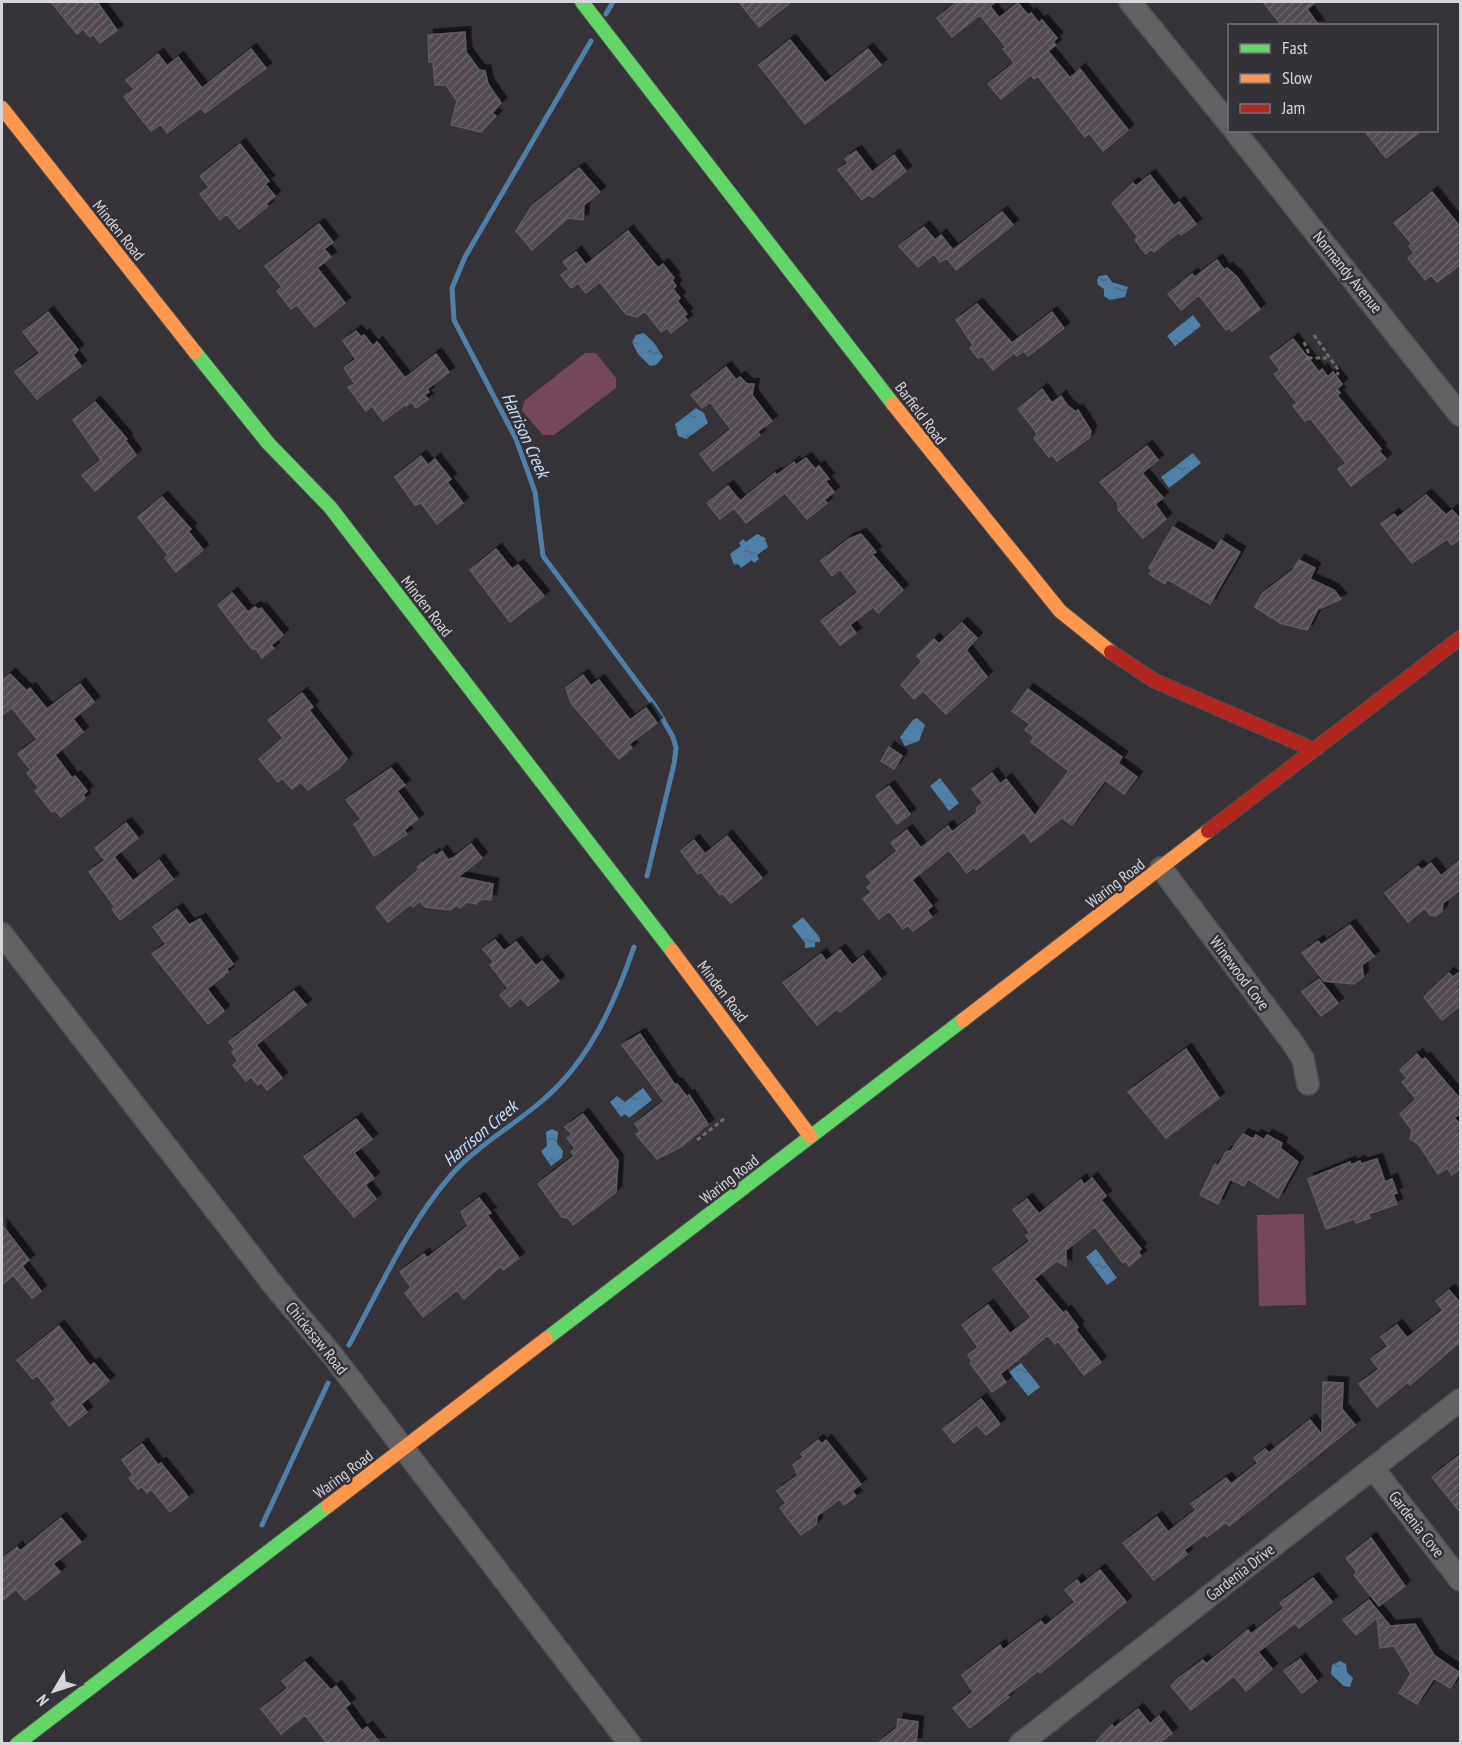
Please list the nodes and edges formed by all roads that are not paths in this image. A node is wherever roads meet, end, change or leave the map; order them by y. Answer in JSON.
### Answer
{"nodes":[{"id":1,"x":582,"y":2,"type":"edge"},
{"id":2,"x":1130,"y":2,"type":"edge"},
{"id":3,"x":2,"y":108,"type":"edge"},
{"id":4,"x":1228,"y":123,"type":"edge"},
{"id":5,"x":1236,"y":132,"type":"edge"},
{"id":6,"x":1461,"y":416,"type":"edge"},
{"id":7,"x":1461,"y":638,"type":"edge"},
{"id":8,"x":1312,"y":749,"type":"junction"},
{"id":9,"x":1161,"y":868,"type":"junction"},
{"id":10,"x":2,"y":934,"type":"edge"},
{"id":11,"x":1308,"y":1084,"type":"dead end"},
{"id":12,"x":810,"y":1136,"type":"junction"},
{"id":13,"x":1461,"y":1400,"type":"edge"},
{"id":14,"x":404,"y":1448,"type":"junction"},
{"id":15,"x":1374,"y":1468,"type":"junction"},
{"id":16,"x":1461,"y":1580,"type":"edge"},
{"id":17,"x":17,"y":1743,"type":"edge"},
{"id":18,"x":630,"y":1743,"type":"edge"},
{"id":19,"x":1020,"y":1743,"type":"edge"}],
"edges":[{"from":1,"to":8,"type":"street","name":"Barfield Road"},
{"from":2,"to":4,"type":"street"},
{"from":3,"to":12,"type":"street","name":"Minden Road"},
{"from":5,"to":6,"type":"street","name":"Normandy Avenue"},
{"from":7,"to":8,"type":"street","name":"Waring Road"},
{"from":8,"to":9,"type":"street","name":"Waring Road"},
{"from":9,"to":11,"type":"street","name":"Winewood Cove"},
{"from":9,"to":12,"type":"street","name":"Waring Road"},
{"from":10,"to":14,"type":"street","name":"Chickasaw Road"},
{"from":12,"to":14,"type":"street","name":"Waring Road"},
{"from":13,"to":15,"type":"street","name":"Gardenia Drive"},
{"from":14,"to":17,"type":"street","name":"Waring Road"},
{"from":14,"to":18,"type":"street","name":"Chickasaw Road"},
{"from":15,"to":16,"type":"street","name":"Gardenia Cove"},
{"from":15,"to":19,"type":"street","name":"Gardenia Drive"}]}
